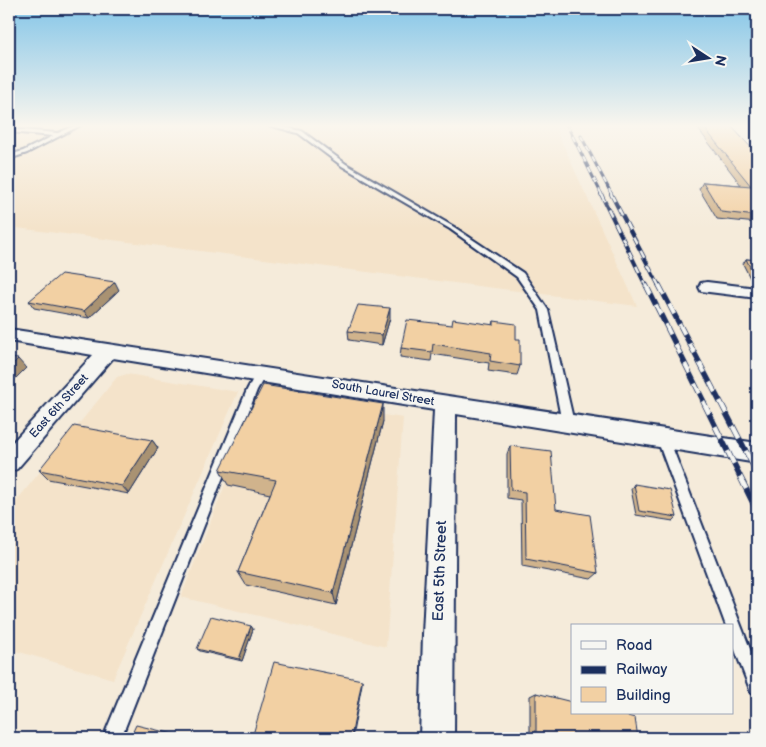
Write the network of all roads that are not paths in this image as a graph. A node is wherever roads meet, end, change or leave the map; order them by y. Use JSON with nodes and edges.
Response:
{"nodes":[{"id":1,"x":337,"y":160,"type":"edge"},
{"id":2,"x":707,"y":287,"type":"dead end"},
{"id":3,"x":757,"y":293,"type":"edge"},
{"id":4,"x":9,"y":335,"type":"edge"},
{"id":5,"x":108,"y":350,"type":"junction"},
{"id":6,"x":261,"y":374,"type":"junction"},
{"id":7,"x":445,"y":404,"type":"junction"},
{"id":8,"x":568,"y":423,"type":"junction"},
{"id":9,"x":663,"y":439,"type":"junction"},
{"id":10,"x":757,"y":453,"type":"edge"},
{"id":11,"x":9,"y":462,"type":"edge"},
{"id":12,"x":733,"y":624,"type":"edge"},
{"id":13,"x":734,"y":626,"type":"edge"},
{"id":14,"x":757,"y":687,"type":"edge"},
{"id":15,"x":112,"y":738,"type":"edge"},
{"id":16,"x":437,"y":738,"type":"edge"}],
"edges":[{"from":1,"to":8,"type":"lane"},
{"from":2,"to":3,"type":"street"},
{"from":4,"to":5,"type":"street","name":"South Laurel Street"},
{"from":5,"to":6,"type":"street","name":"South Laurel Street"},
{"from":5,"to":11,"type":"street","name":"East 6th Street"},
{"from":6,"to":7,"type":"street","name":"South Laurel Street"},
{"from":6,"to":15,"type":"lane"},
{"from":7,"to":8,"type":"street","name":"South Laurel Street"},
{"from":7,"to":16,"type":"street","name":"East 5th Street"},
{"from":8,"to":9,"type":"street","name":"South Laurel Street"},
{"from":9,"to":10,"type":"street","name":"South Laurel Street"},
{"from":9,"to":12,"type":"lane"},
{"from":13,"to":14,"type":"lane"}]}
